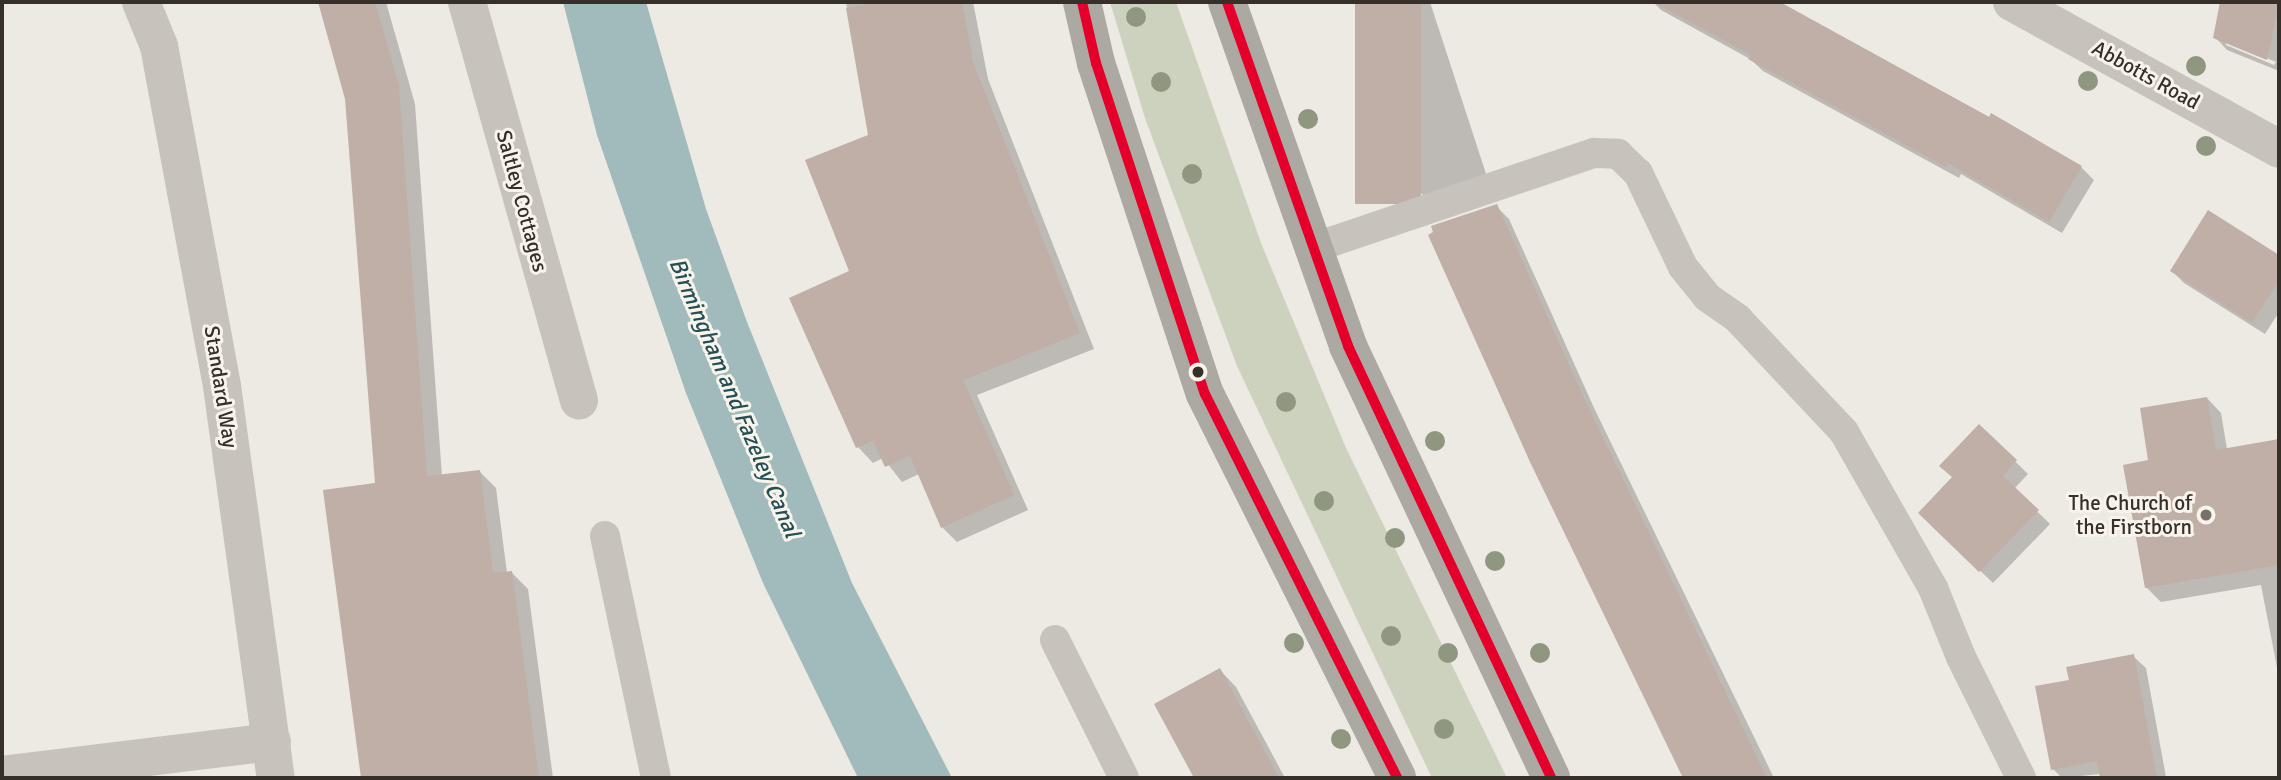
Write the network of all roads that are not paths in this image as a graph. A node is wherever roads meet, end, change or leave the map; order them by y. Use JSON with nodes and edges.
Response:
{"nodes":[{"id":1,"x":141,"y":2,"type":"edge"},
{"id":2,"x":467,"y":2,"type":"edge"},
{"id":3,"x":1082,"y":2,"type":"edge"},
{"id":4,"x":1227,"y":2,"type":"edge"},
{"id":5,"x":2012,"y":2,"type":"edge"},
{"id":6,"x":2279,"y":149,"type":"edge"},
{"id":7,"x":1313,"y":248,"type":"junction"},
{"id":8,"x":579,"y":401,"type":"dead end"},
{"id":9,"x":605,"y":536,"type":"dead end"},
{"id":10,"x":1055,"y":640,"type":"dead end"},
{"id":11,"x":274,"y":760,"type":"edge"},
{"id":12,"x":2,"y":775,"type":"edge"},
{"id":13,"x":656,"y":778,"type":"edge"},
{"id":14,"x":1124,"y":778,"type":"edge"},
{"id":15,"x":1397,"y":778,"type":"edge"},
{"id":16,"x":1551,"y":778,"type":"edge"},
{"id":17,"x":2021,"y":778,"type":"edge"}],
"edges":[{"from":1,"to":11,"type":"street","name":"Standard Way"},
{"from":2,"to":8,"type":"street","name":"Saltley Cottages"},
{"from":3,"to":15,"type":"highway"},
{"from":4,"to":7,"type":"highway"},
{"from":5,"to":6,"type":"street","name":"Abbotts Road"},
{"from":7,"to":16,"type":"highway"},
{"from":7,"to":17,"type":"lane"},
{"from":9,"to":13,"type":"lane"},
{"from":10,"to":14,"type":"lane"},
{"from":11,"to":12,"type":"street"}]}
